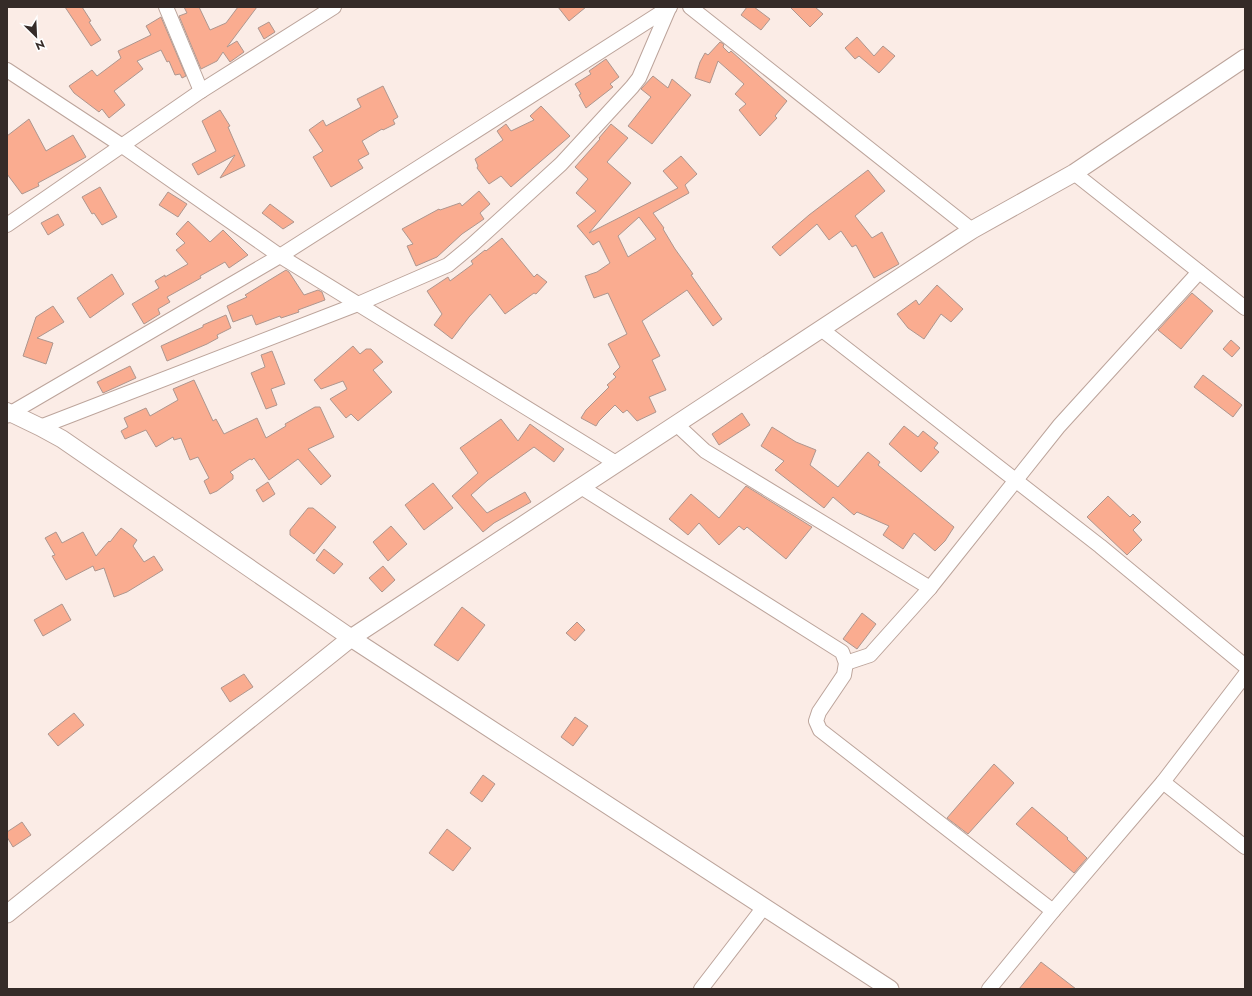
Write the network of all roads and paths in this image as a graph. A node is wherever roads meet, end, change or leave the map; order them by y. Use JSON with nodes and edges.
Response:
{"nodes":[{"id":1,"x":166,"y":7,"type":"edge"},
{"id":2,"x":334,"y":7,"type":"edge"},
{"id":3,"x":690,"y":7,"type":"edge"},
{"id":4,"x":669,"y":8,"type":"edge"},
{"id":5,"x":1245,"y":58,"type":"edge"},
{"id":6,"x":7,"y":70,"type":"edge"},
{"id":7,"x":201,"y":91,"type":"junction"},
{"id":8,"x":121,"y":145,"type":"junction"},
{"id":9,"x":1074,"y":173,"type":"junction"},
{"id":10,"x":7,"y":225,"type":"edge"},
{"id":11,"x":972,"y":230,"type":"junction"},
{"id":12,"x":280,"y":256,"type":"junction"},
{"id":13,"x":1200,"y":272,"type":"junction"},
{"id":14,"x":358,"y":304,"type":"junction"},
{"id":15,"x":1245,"y":308,"type":"edge"},
{"id":16,"x":821,"y":329,"type":"junction"},
{"id":17,"x":8,"y":412,"type":"edge"},
{"id":18,"x":676,"y":424,"type":"junction"},
{"id":19,"x":40,"y":427,"type":"junction"},
{"id":20,"x":616,"y":463,"type":"junction"},
{"id":21,"x":1016,"y":481,"type":"junction"},
{"id":22,"x":581,"y":487,"type":"junction"},
{"id":23,"x":930,"y":588,"type":"junction"},
{"id":24,"x":351,"y":638,"type":"junction"},
{"id":25,"x":846,"y":663,"type":"junction"},
{"id":26,"x":1245,"y":666,"type":"edge"},
{"id":27,"x":1245,"y":675,"type":"edge"},
{"id":28,"x":1163,"y":782,"type":"junction"},
{"id":29,"x":1245,"y":847,"type":"edge"},
{"id":30,"x":764,"y":907,"type":"junction"},
{"id":31,"x":1053,"y":911,"type":"junction"},
{"id":32,"x":7,"y":914,"type":"edge"},
{"id":33,"x":701,"y":989,"type":"edge"},
{"id":34,"x":890,"y":989,"type":"edge"},
{"id":35,"x":989,"y":989,"type":"edge"}],
"edges":[{"from":1,"to":7,"type":"street"},
{"from":2,"to":7,"type":"street"},
{"from":3,"to":11,"type":"street"},
{"from":4,"to":12,"type":"street"},
{"from":4,"to":14,"type":"street"},
{"from":5,"to":9,"type":"street"},
{"from":6,"to":8,"type":"street"},
{"from":7,"to":8,"type":"street"},
{"from":8,"to":10,"type":"street"},
{"from":8,"to":12,"type":"street"},
{"from":9,"to":11,"type":"street"},
{"from":9,"to":13,"type":"street"},
{"from":11,"to":16,"type":"street"},
{"from":12,"to":14,"type":"street"},
{"from":12,"to":17,"type":"street"},
{"from":13,"to":15,"type":"street"},
{"from":13,"to":21,"type":"street"},
{"from":14,"to":19,"type":"street"},
{"from":14,"to":20,"type":"street"},
{"from":16,"to":18,"type":"street"},
{"from":16,"to":21,"type":"street"},
{"from":17,"to":19,"type":"street"},
{"from":18,"to":20,"type":"street"},
{"from":18,"to":23,"type":"street"},
{"from":19,"to":24,"type":"street"},
{"from":20,"to":22,"type":"street"},
{"from":21,"to":23,"type":"street"},
{"from":21,"to":26,"type":"street"},
{"from":22,"to":24,"type":"street"},
{"from":22,"to":25,"type":"street"},
{"from":23,"to":25,"type":"street"},
{"from":24,"to":30,"type":"street"},
{"from":24,"to":32,"type":"street"},
{"from":25,"to":31,"type":"street"},
{"from":27,"to":28,"type":"street"},
{"from":28,"to":29,"type":"street"},
{"from":28,"to":31,"type":"street"},
{"from":30,"to":33,"type":"street"},
{"from":30,"to":34,"type":"street"},
{"from":31,"to":35,"type":"street"}]}
